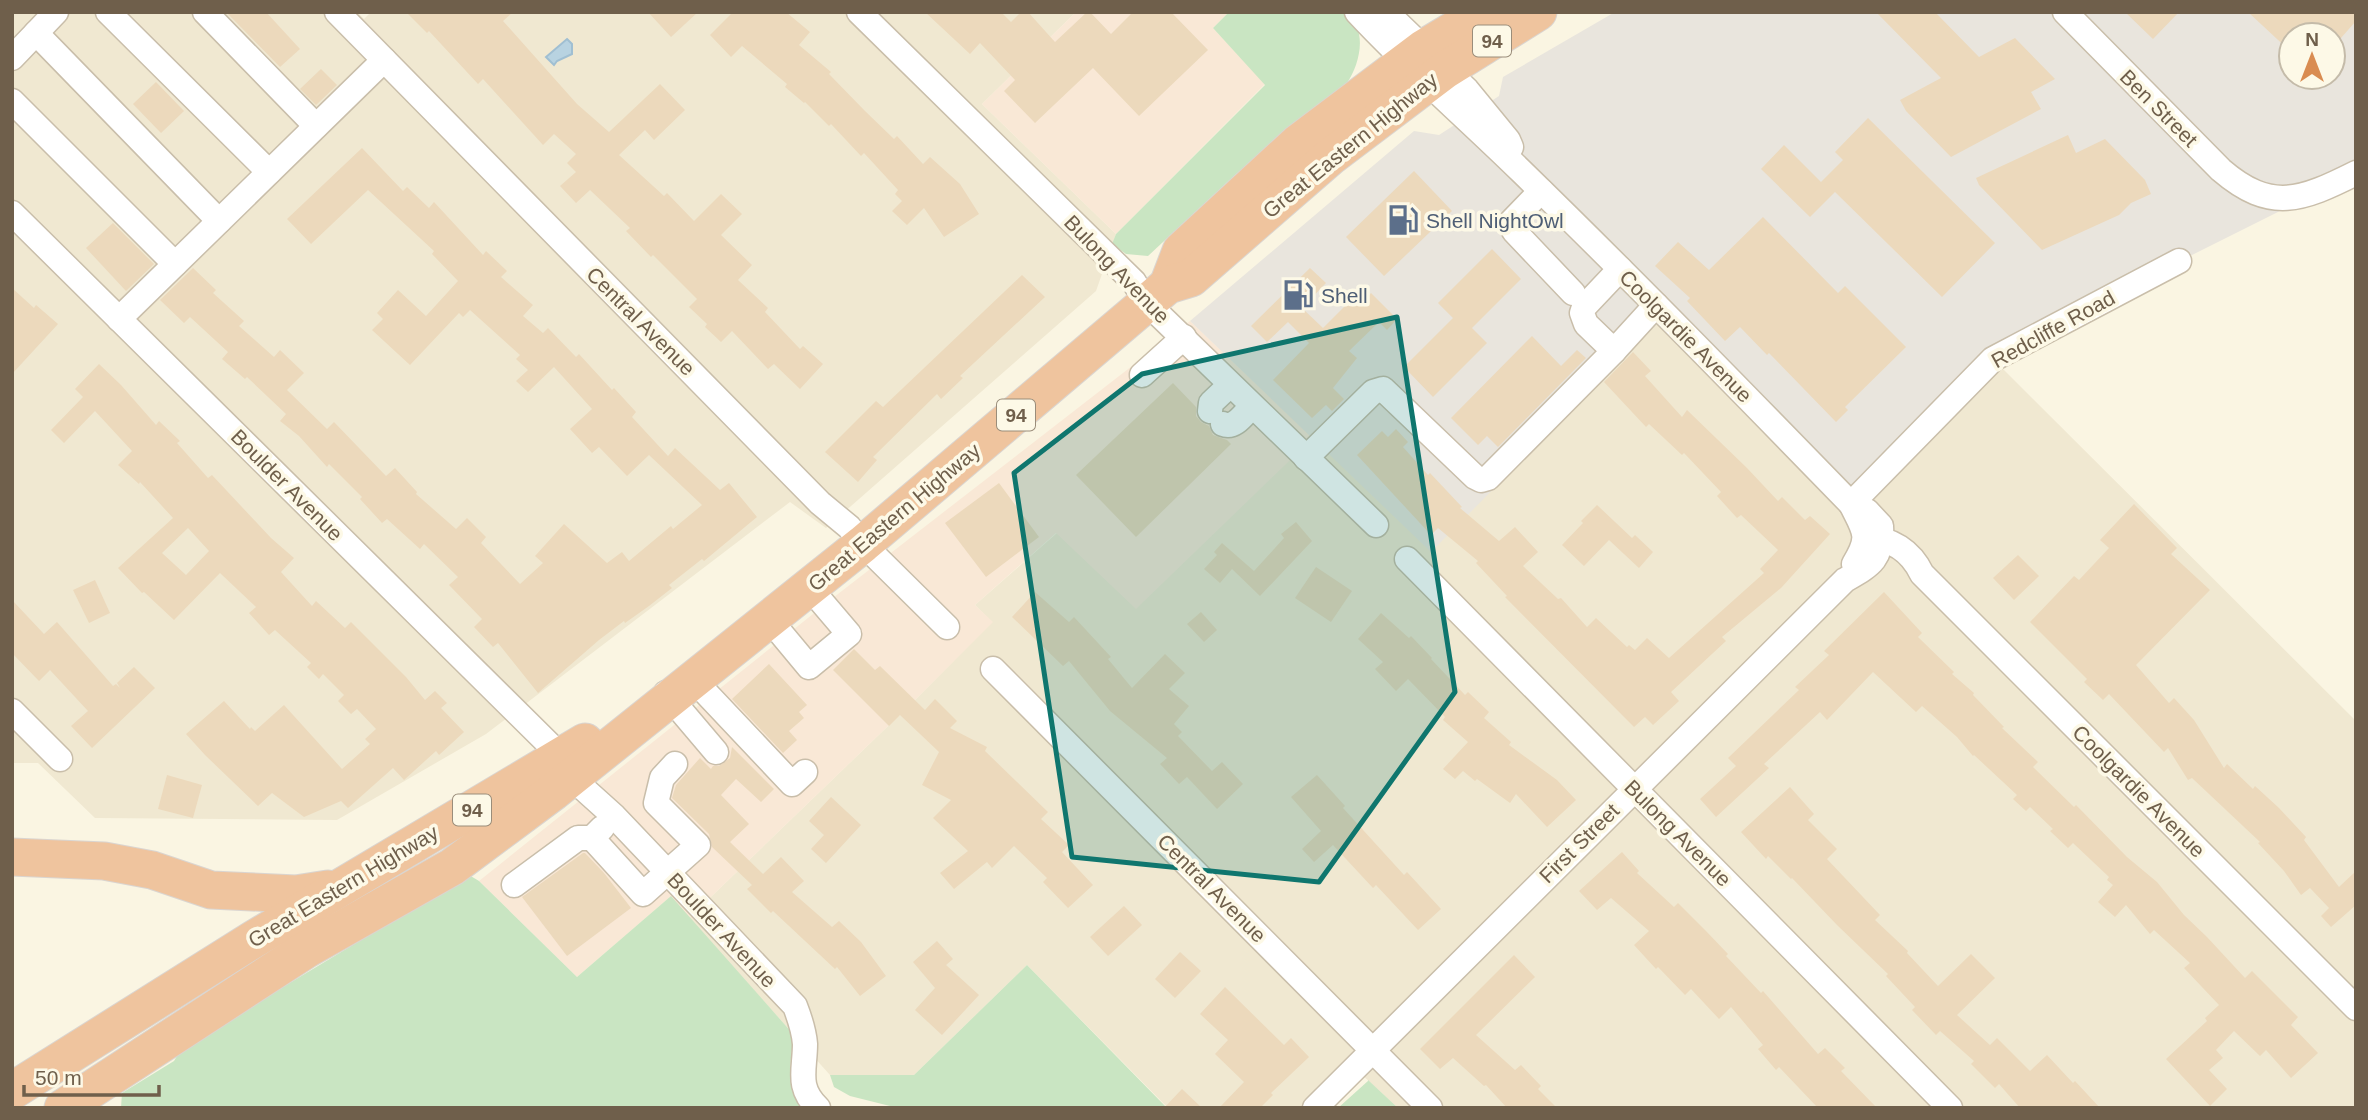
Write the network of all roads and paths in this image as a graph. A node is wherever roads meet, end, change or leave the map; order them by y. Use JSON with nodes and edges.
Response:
{"nodes":[{"id":1,"x":56,"y":12,"type":"edge"},
{"id":2,"x":108,"y":12,"type":"edge"},
{"id":3,"x":205,"y":12,"type":"edge"},
{"id":4,"x":337,"y":12,"type":"edge"},
{"id":5,"x":859,"y":12,"type":"edge"},
{"id":6,"x":1357,"y":12,"type":"edge"},
{"id":7,"x":1386,"y":12,"type":"edge"},
{"id":8,"x":1484,"y":12,"type":"edge"},
{"id":9,"x":1538,"y":12,"type":"edge"},
{"id":10,"x":2065,"y":12,"type":"edge"},
{"id":11,"x":36,"y":33,"type":"junction"},
{"id":12,"x":12,"y":58,"type":"edge"},
{"id":13,"x":384,"y":60,"type":"junction"},
{"id":14,"x":1425,"y":66,"type":"junction"},
{"id":15,"x":12,"y":101,"type":"edge"},
{"id":16,"x":316,"y":126,"type":"junction"},
{"id":17,"x":269,"y":172,"type":"junction"},
{"id":18,"x":2356,"y":173,"type":"edge"},
{"id":19,"x":1541,"y":191,"type":"junction"},
{"id":20,"x":12,"y":213,"type":"edge"},
{"id":21,"x":219,"y":221,"type":"junction"},
{"id":22,"x":2179,"y":261,"type":"dead end"},
{"id":23,"x":175,"y":264,"type":"junction"},
{"id":24,"x":1619,"y":269,"type":"junction"},
{"id":25,"x":1573,"y":293,"type":"dead end"},
{"id":26,"x":1158,"y":294,"type":"junction"},
{"id":27,"x":1656,"y":304,"type":"junction"},
{"id":28,"x":119,"y":319,"type":"junction"},
{"id":29,"x":1184,"y":337,"type":"junction"},
{"id":30,"x":1614,"y":351,"type":"junction"},
{"id":31,"x":1142,"y":376,"type":"dead end"},
{"id":32,"x":1230,"y":385,"type":"junction"},
{"id":33,"x":1252,"y":406,"type":"junction"},
{"id":34,"x":1306,"y":458,"type":"junction"},
{"id":35,"x":1852,"y":504,"type":"junction"},
{"id":36,"x":1376,"y":526,"type":"dead end"},
{"id":37,"x":863,"y":544,"type":"junction"},
{"id":38,"x":1874,"y":544,"type":"junction"},
{"id":39,"x":1407,"y":559,"type":"dead end"},
{"id":40,"x":809,"y":587,"type":"junction"},
{"id":41,"x":769,"y":619,"type":"junction"},
{"id":42,"x":947,"y":627,"type":"dead end"},
{"id":43,"x":993,"y":669,"type":"dead end"},
{"id":44,"x":687,"y":682,"type":"junction"},
{"id":45,"x":12,"y":710,"type":"edge"},
{"id":46,"x":716,"y":752,"type":"dead end"},
{"id":47,"x":61,"y":759,"type":"dead end"},
{"id":48,"x":675,"y":764,"type":"dead end"},
{"id":49,"x":568,"y":766,"type":"junction"},
{"id":50,"x":805,"y":772,"type":"dead end"},
{"id":51,"x":1634,"y":789,"type":"junction"},
{"id":52,"x":614,"y":816,"type":"junction"},
{"id":53,"x":592,"y":838,"type":"junction"},
{"id":54,"x":12,"y":857,"type":"edge"},
{"id":55,"x":668,"y":872,"type":"junction"},
{"id":56,"x":344,"y":886,"type":"junction"},
{"id":57,"x":514,"y":886,"type":"dead end"},
{"id":58,"x":211,"y":890,"type":"junction"},
{"id":59,"x":254,"y":939,"type":"junction"},
{"id":60,"x":243,"y":990,"type":"junction"},
{"id":61,"x":2356,"y":1008,"type":"edge"},
{"id":62,"x":1373,"y":1050,"type":"junction"},
{"id":63,"x":12,"y":1091,"type":"edge"},
{"id":64,"x":83,"y":1102,"type":"edge"},
{"id":65,"x":818,"y":1108,"type":"edge"},
{"id":66,"x":1315,"y":1108,"type":"edge"},
{"id":67,"x":1430,"y":1108,"type":"edge"},
{"id":68,"x":1950,"y":1108,"type":"edge"}],
"edges":[{"from":1,"to":11,"type":"street"},
{"from":2,"to":17,"type":"street"},
{"from":3,"to":16,"type":"street"},
{"from":4,"to":13,"type":"street","name":"Central Avenue"},
{"from":5,"to":26,"type":"street","name":"Bulong Avenue"},
{"from":6,"to":14,"type":"street","name":"Coolgardie Avenue"},
{"from":7,"to":14,"type":"street","name":"Coolgardie Avenue"},
{"from":8,"to":14,"type":"highway","name":"Great Eastern Highway","number":"94"},
{"from":9,"to":14,"type":"highway","name":"Great Eastern Highway","number":"94"},
{"from":10,"to":18,"type":"street","name":"Ben Street"},
{"from":11,"to":12,"type":"street"},
{"from":11,"to":21,"type":"street"},
{"from":13,"to":16,"type":"street"},
{"from":13,"to":37,"type":"street","name":"Central Avenue"},
{"from":14,"to":19,"type":"street","name":"Coolgardie Avenue"},
{"from":14,"to":26,"type":"highway","name":"Great Eastern Highway","number":"94"},
{"from":15,"to":23,"type":"street"},
{"from":16,"to":17,"type":"street"},
{"from":17,"to":21,"type":"street"},
{"from":19,"to":24,"type":"street","name":"Coolgardie Avenue"},
{"from":19,"to":25,"type":"street"},
{"from":20,"to":28,"type":"street","name":"Boulder Avenue"},
{"from":21,"to":23,"type":"street"},
{"from":22,"to":35,"type":"street","name":"Redcliffe Road"},
{"from":23,"to":28,"type":"street"},
{"from":24,"to":27,"type":"street","name":"Coolgardie Avenue"},
{"from":24,"to":30,"type":"street"},
{"from":26,"to":29,"type":"street","name":"Bulong Avenue"},
{"from":26,"to":37,"type":"highway","name":"Great Eastern Highway","number":"94"},
{"from":27,"to":30,"type":"street"},
{"from":27,"to":35,"type":"street","name":"Coolgardie Avenue"},
{"from":28,"to":49,"type":"street","name":"Boulder Avenue"},
{"from":29,"to":31,"type":"street"},
{"from":29,"to":32,"type":"street","name":"Bulong Avenue"},
{"from":30,"to":34,"type":"street"},
{"from":32,"to":33,"type":"street","name":"Bulong Avenue"},
{"from":32,"to":33,"type":"street"},
{"from":33,"to":34,"type":"street","name":"Bulong Avenue"},
{"from":34,"to":36,"type":"street","name":"Bulong Avenue"},
{"from":35,"to":38,"type":"street","name":"Coolgardie Avenue"},
{"from":37,"to":40,"type":"highway","name":"Great Eastern Highway","number":"94"},
{"from":37,"to":42,"type":"street","name":"Central Avenue"},
{"from":38,"to":51,"type":"street","name":"First Street"},
{"from":38,"to":61,"type":"street","name":"Coolgardie Avenue"},
{"from":39,"to":51,"type":"street","name":"Bulong Avenue"},
{"from":40,"to":41,"type":"highway","name":"Great Eastern Highway","number":"94"},
{"from":40,"to":41,"type":"street"},
{"from":41,"to":44,"type":"highway","name":"Great Eastern Highway","number":"94"},
{"from":43,"to":62,"type":"street","name":"Central Avenue"},
{"from":44,"to":46,"type":"street"},
{"from":44,"to":49,"type":"highway","name":"Great Eastern Highway","number":"94"},
{"from":44,"to":50,"type":"street"},
{"from":45,"to":47,"type":"street"},
{"from":48,"to":55,"type":"street"},
{"from":49,"to":52,"type":"street","name":"Boulder Avenue"},
{"from":49,"to":56,"type":"highway","name":"Great Eastern Highway","number":"94"},
{"from":49,"to":60,"type":"highway","name":"Great Eastern Highway","number":"94"},
{"from":51,"to":62,"type":"street","name":"First Street"},
{"from":51,"to":68,"type":"street","name":"Bulong Avenue"},
{"from":52,"to":53,"type":"street"},
{"from":52,"to":55,"type":"street","name":"Boulder Avenue"},
{"from":53,"to":55,"type":"street"},
{"from":53,"to":57,"type":"street"},
{"from":54,"to":58,"type":"highway"},
{"from":55,"to":65,"type":"street","name":"Boulder Avenue"},
{"from":56,"to":58,"type":"highway"},
{"from":56,"to":59,"type":"highway","name":"Great Eastern Highway","number":"94"},
{"from":58,"to":59,"type":"highway"},
{"from":59,"to":60,"type":"highway"},
{"from":59,"to":63,"type":"highway","name":"Great Eastern Highway","number":"94"},
{"from":60,"to":64,"type":"highway","name":"Great Eastern Highway","number":"94"},
{"from":62,"to":66,"type":"street","name":"First Street"},
{"from":62,"to":67,"type":"street","name":"Central Avenue"}]}
